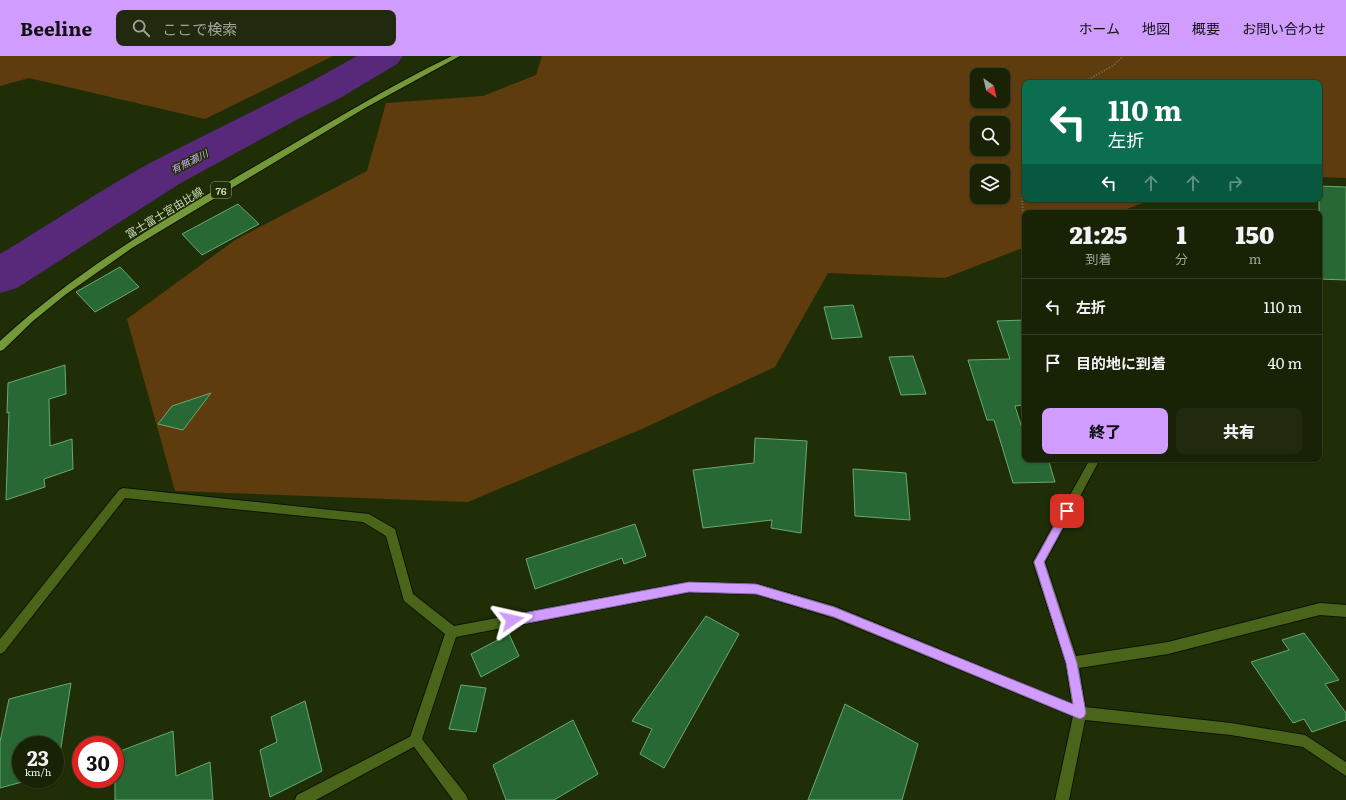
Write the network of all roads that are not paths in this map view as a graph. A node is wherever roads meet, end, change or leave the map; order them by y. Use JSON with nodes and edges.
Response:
{"nodes":[{"id":1,"x":457,"y":56,"type":"edge"},
{"id":2,"x":1,"y":344,"type":"edge"},
{"id":3,"x":1093,"y":462,"type":"edge"},
{"id":4,"x":1346,"y":612,"type":"edge"},
{"id":5,"x":452,"y":632,"type":"junction"},
{"id":6,"x":0,"y":648,"type":"edge"},
{"id":7,"x":1072,"y":663,"type":"junction"},
{"id":8,"x":1080,"y":713,"type":"junction"},
{"id":9,"x":415,"y":740,"type":"junction"},
{"id":10,"x":1346,"y":770,"type":"edge"},
{"id":11,"x":302,"y":800,"type":"edge"},
{"id":12,"x":461,"y":800,"type":"edge"},
{"id":13,"x":1062,"y":800,"type":"edge"}],
"edges":[{"from":1,"to":2,"type":"main road","name":"富士富士宮由比線","number":"76"},
{"from":3,"to":7,"type":"street"},
{"from":4,"to":7,"type":"street"},
{"from":5,"to":6,"type":"street"},
{"from":5,"to":8,"type":"street"},
{"from":5,"to":9,"type":"street"},
{"from":7,"to":8,"type":"street"},
{"from":8,"to":10,"type":"street"},
{"from":8,"to":13,"type":"street"},
{"from":9,"to":11,"type":"street"},
{"from":9,"to":12,"type":"street"}]}
